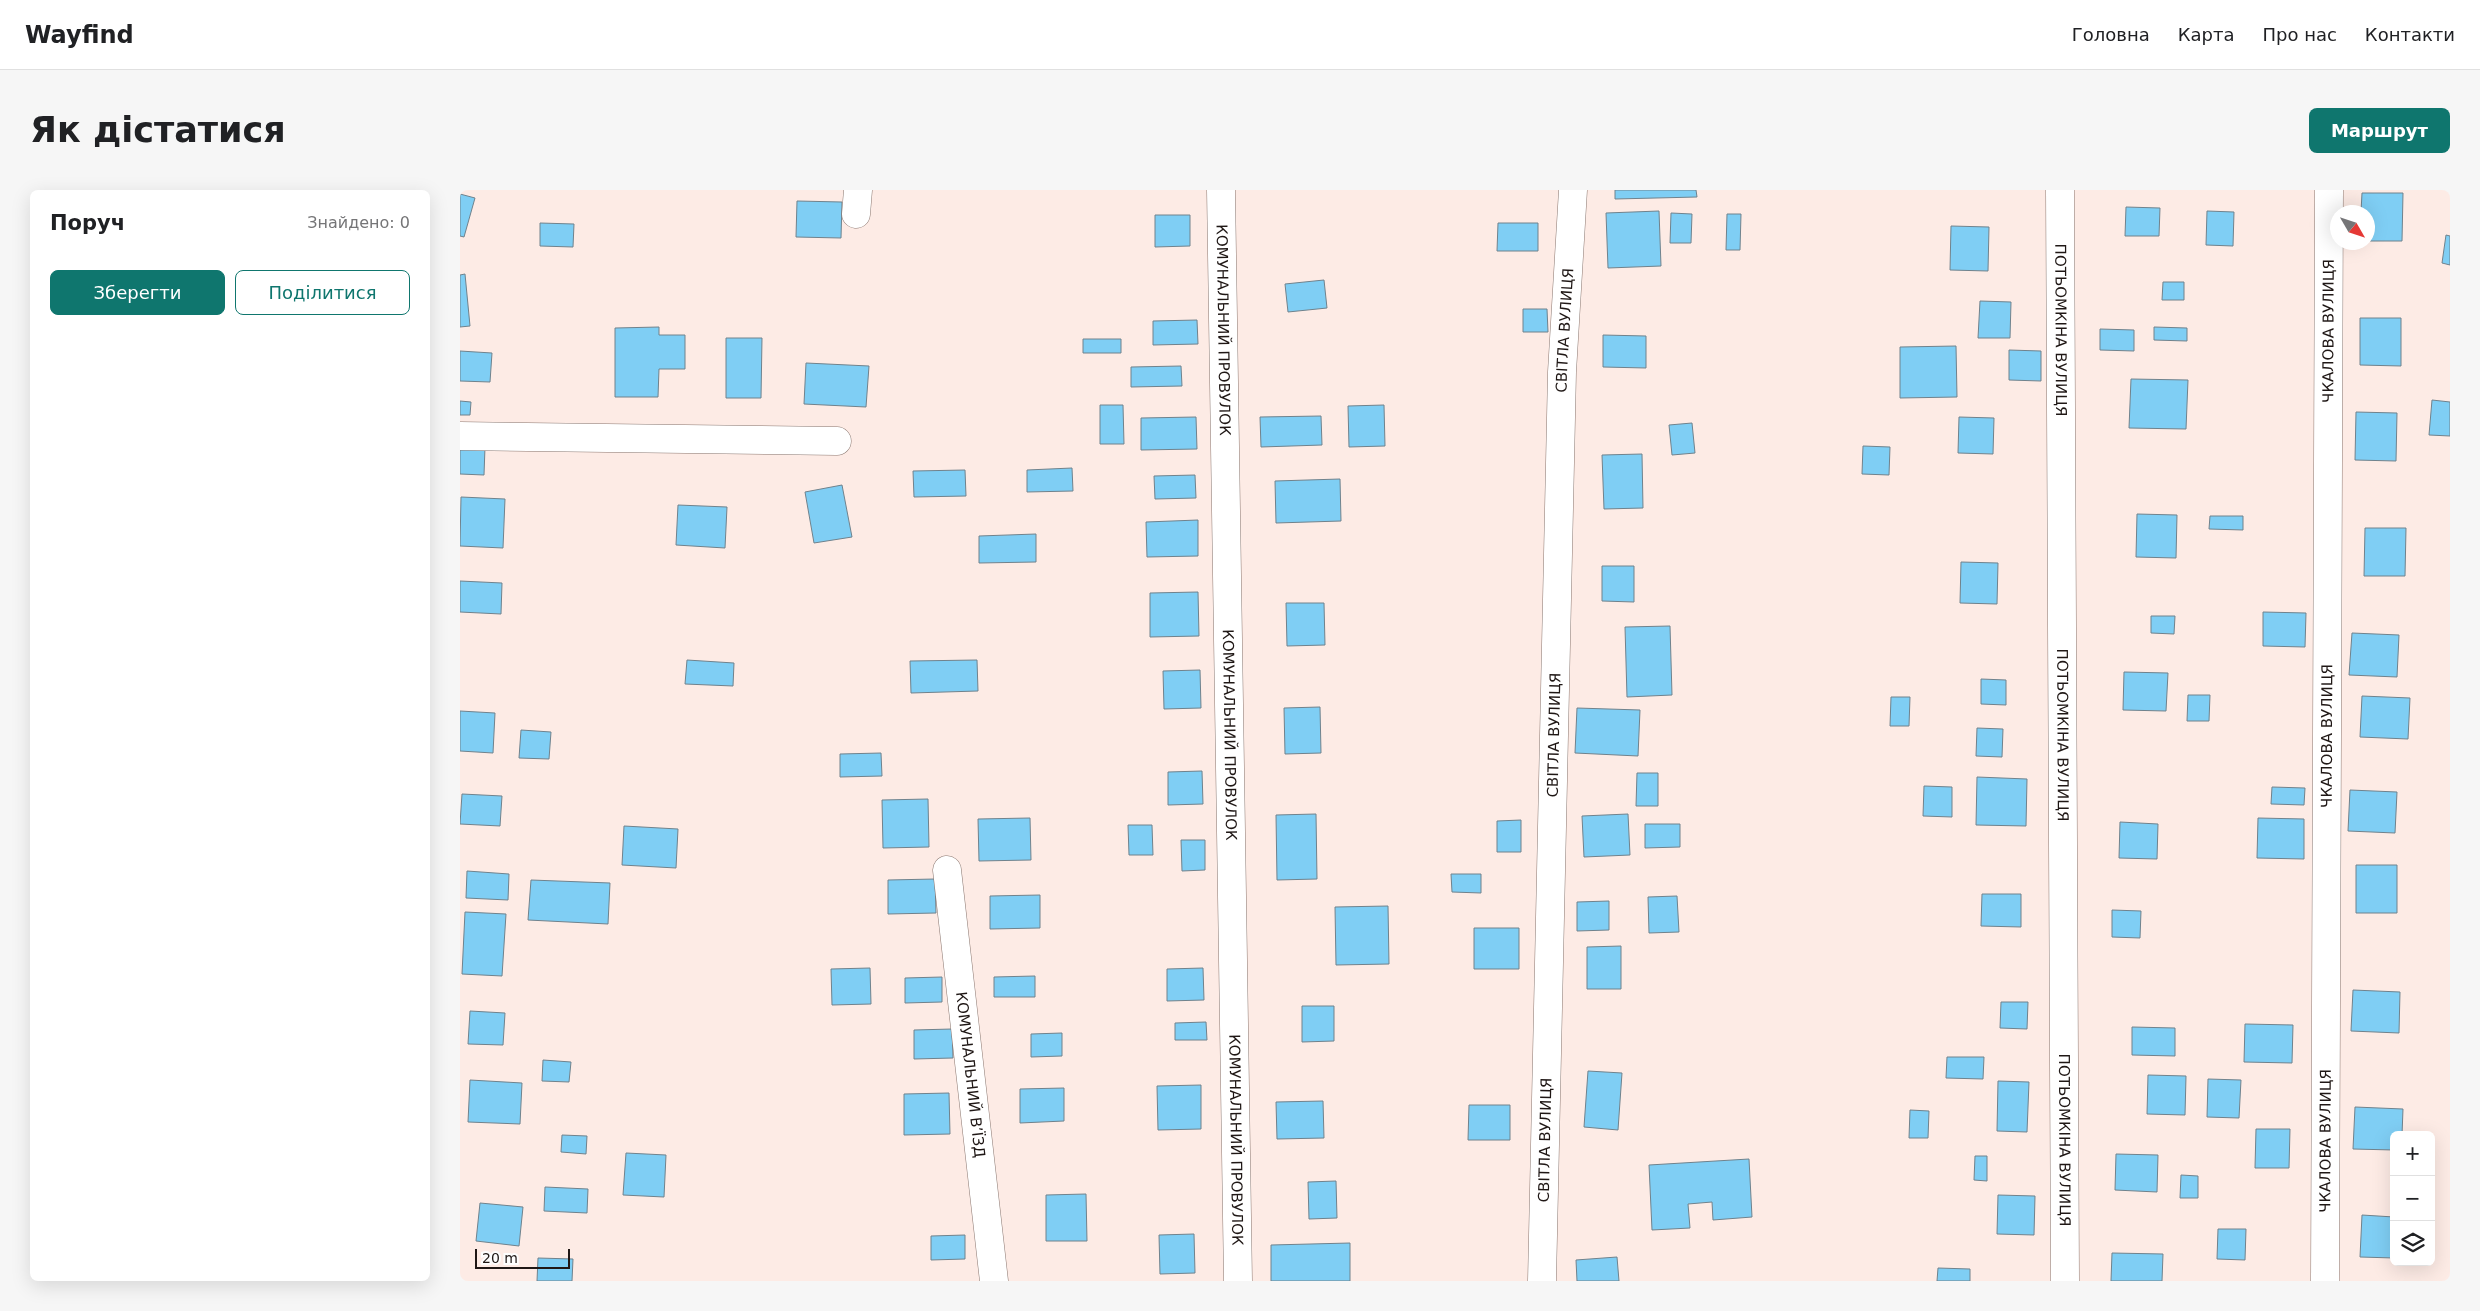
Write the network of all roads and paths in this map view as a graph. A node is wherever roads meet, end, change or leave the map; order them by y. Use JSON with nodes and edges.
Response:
{"nodes":[{"id":1,"x":1221,"y":190,"type":"edge"},
{"id":2,"x":1573,"y":190,"type":"edge"},
{"id":3,"x":2060,"y":190,"type":"edge"},
{"id":4,"x":2329,"y":190,"type":"edge"},
{"id":5,"x":460,"y":436,"type":"edge"},
{"id":6,"x":837,"y":441,"type":"dead end"},
{"id":7,"x":947,"y":870,"type":"dead end"},
{"id":8,"x":994,"y":1281,"type":"edge"},
{"id":9,"x":1238,"y":1281,"type":"edge"},
{"id":10,"x":1542,"y":1281,"type":"edge"},
{"id":11,"x":2065,"y":1281,"type":"edge"},
{"id":12,"x":2325,"y":1281,"type":"edge"}],
"edges":[{"from":1,"to":9,"type":"street","name":"КОМУНАЛЬНИЙ ПРОВУЛОК"},
{"from":2,"to":10,"type":"street","name":"СВІТЛА ВУЛИЦЯ"},
{"from":3,"to":11,"type":"street","name":"ПОТЬОМКІНА ВУЛИЦЯ"},
{"from":4,"to":12,"type":"street","name":"ЧКАЛОВА ВУЛИЦЯ"},
{"from":5,"to":6,"type":"street"},
{"from":7,"to":8,"type":"street","name":"КОМУНАЛЬНИЙ В’ЇЗД"}]}
